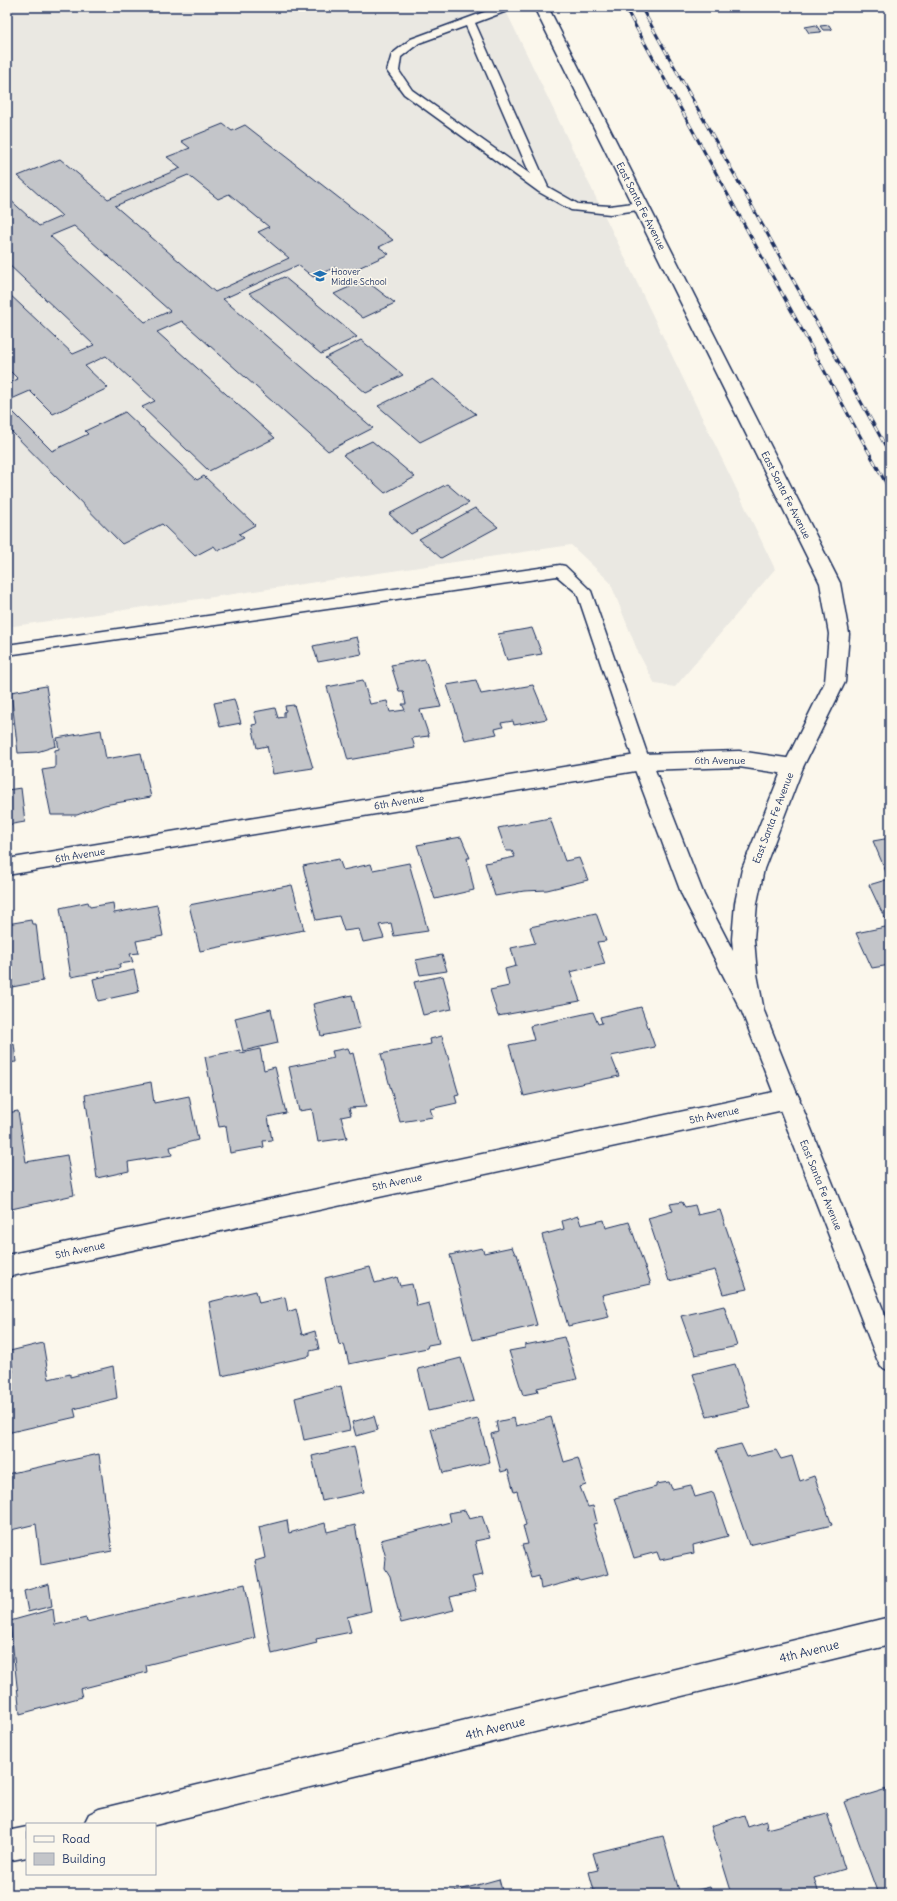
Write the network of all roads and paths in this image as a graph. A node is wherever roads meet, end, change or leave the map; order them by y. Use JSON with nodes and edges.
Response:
{"nodes":[{"id":1,"x":508,"y":7,"type":"edge"},
{"id":2,"x":541,"y":7,"type":"edge"},
{"id":3,"x":469,"y":21,"type":"junction"},
{"id":4,"x":543,"y":189,"type":"junction"},
{"id":5,"x":641,"y":206,"type":"junction"},
{"id":6,"x":7,"y":650,"type":"edge"},
{"id":7,"x":642,"y":762,"type":"junction"},
{"id":8,"x":793,"y":767,"type":"junction"},
{"id":9,"x":7,"y":866,"type":"edge"},
{"id":10,"x":753,"y":1011,"type":"junction"},
{"id":11,"x":788,"y":1099,"type":"junction"},
{"id":12,"x":7,"y":1266,"type":"edge"},
{"id":13,"x":890,"y":1359,"type":"edge"},
{"id":14,"x":890,"y":1631,"type":"edge"},
{"id":15,"x":103,"y":1823,"type":"edge"},
{"id":16,"x":26,"y":1842,"type":"edge"},
{"id":17,"x":7,"y":1846,"type":"edge"}],
"edges":[{"from":1,"to":3,"type":"lane"},
{"from":2,"to":5,"type":"street","name":"East Santa Fe Avenue"},
{"from":3,"to":4,"type":"lane"},
{"from":3,"to":4,"type":"lane"},
{"from":4,"to":5,"type":"lane"},
{"from":5,"to":8,"type":"street","name":"East Santa Fe Avenue"},
{"from":6,"to":7,"type":"lane"},
{"from":7,"to":8,"type":"street","name":"6th Avenue"},
{"from":7,"to":9,"type":"street","name":"6th Avenue"},
{"from":7,"to":10,"type":"street","name":"East Santa Fe Avenue"},
{"from":8,"to":10,"type":"street","name":"East Santa Fe Avenue"},
{"from":10,"to":11,"type":"street","name":"East Santa Fe Avenue"},
{"from":11,"to":12,"type":"street","name":"5th Avenue"},
{"from":11,"to":13,"type":"street","name":"East Santa Fe Avenue"},
{"from":14,"to":15,"type":"street","name":"4th Avenue"},
{"from":16,"to":17,"type":"street"}]}
